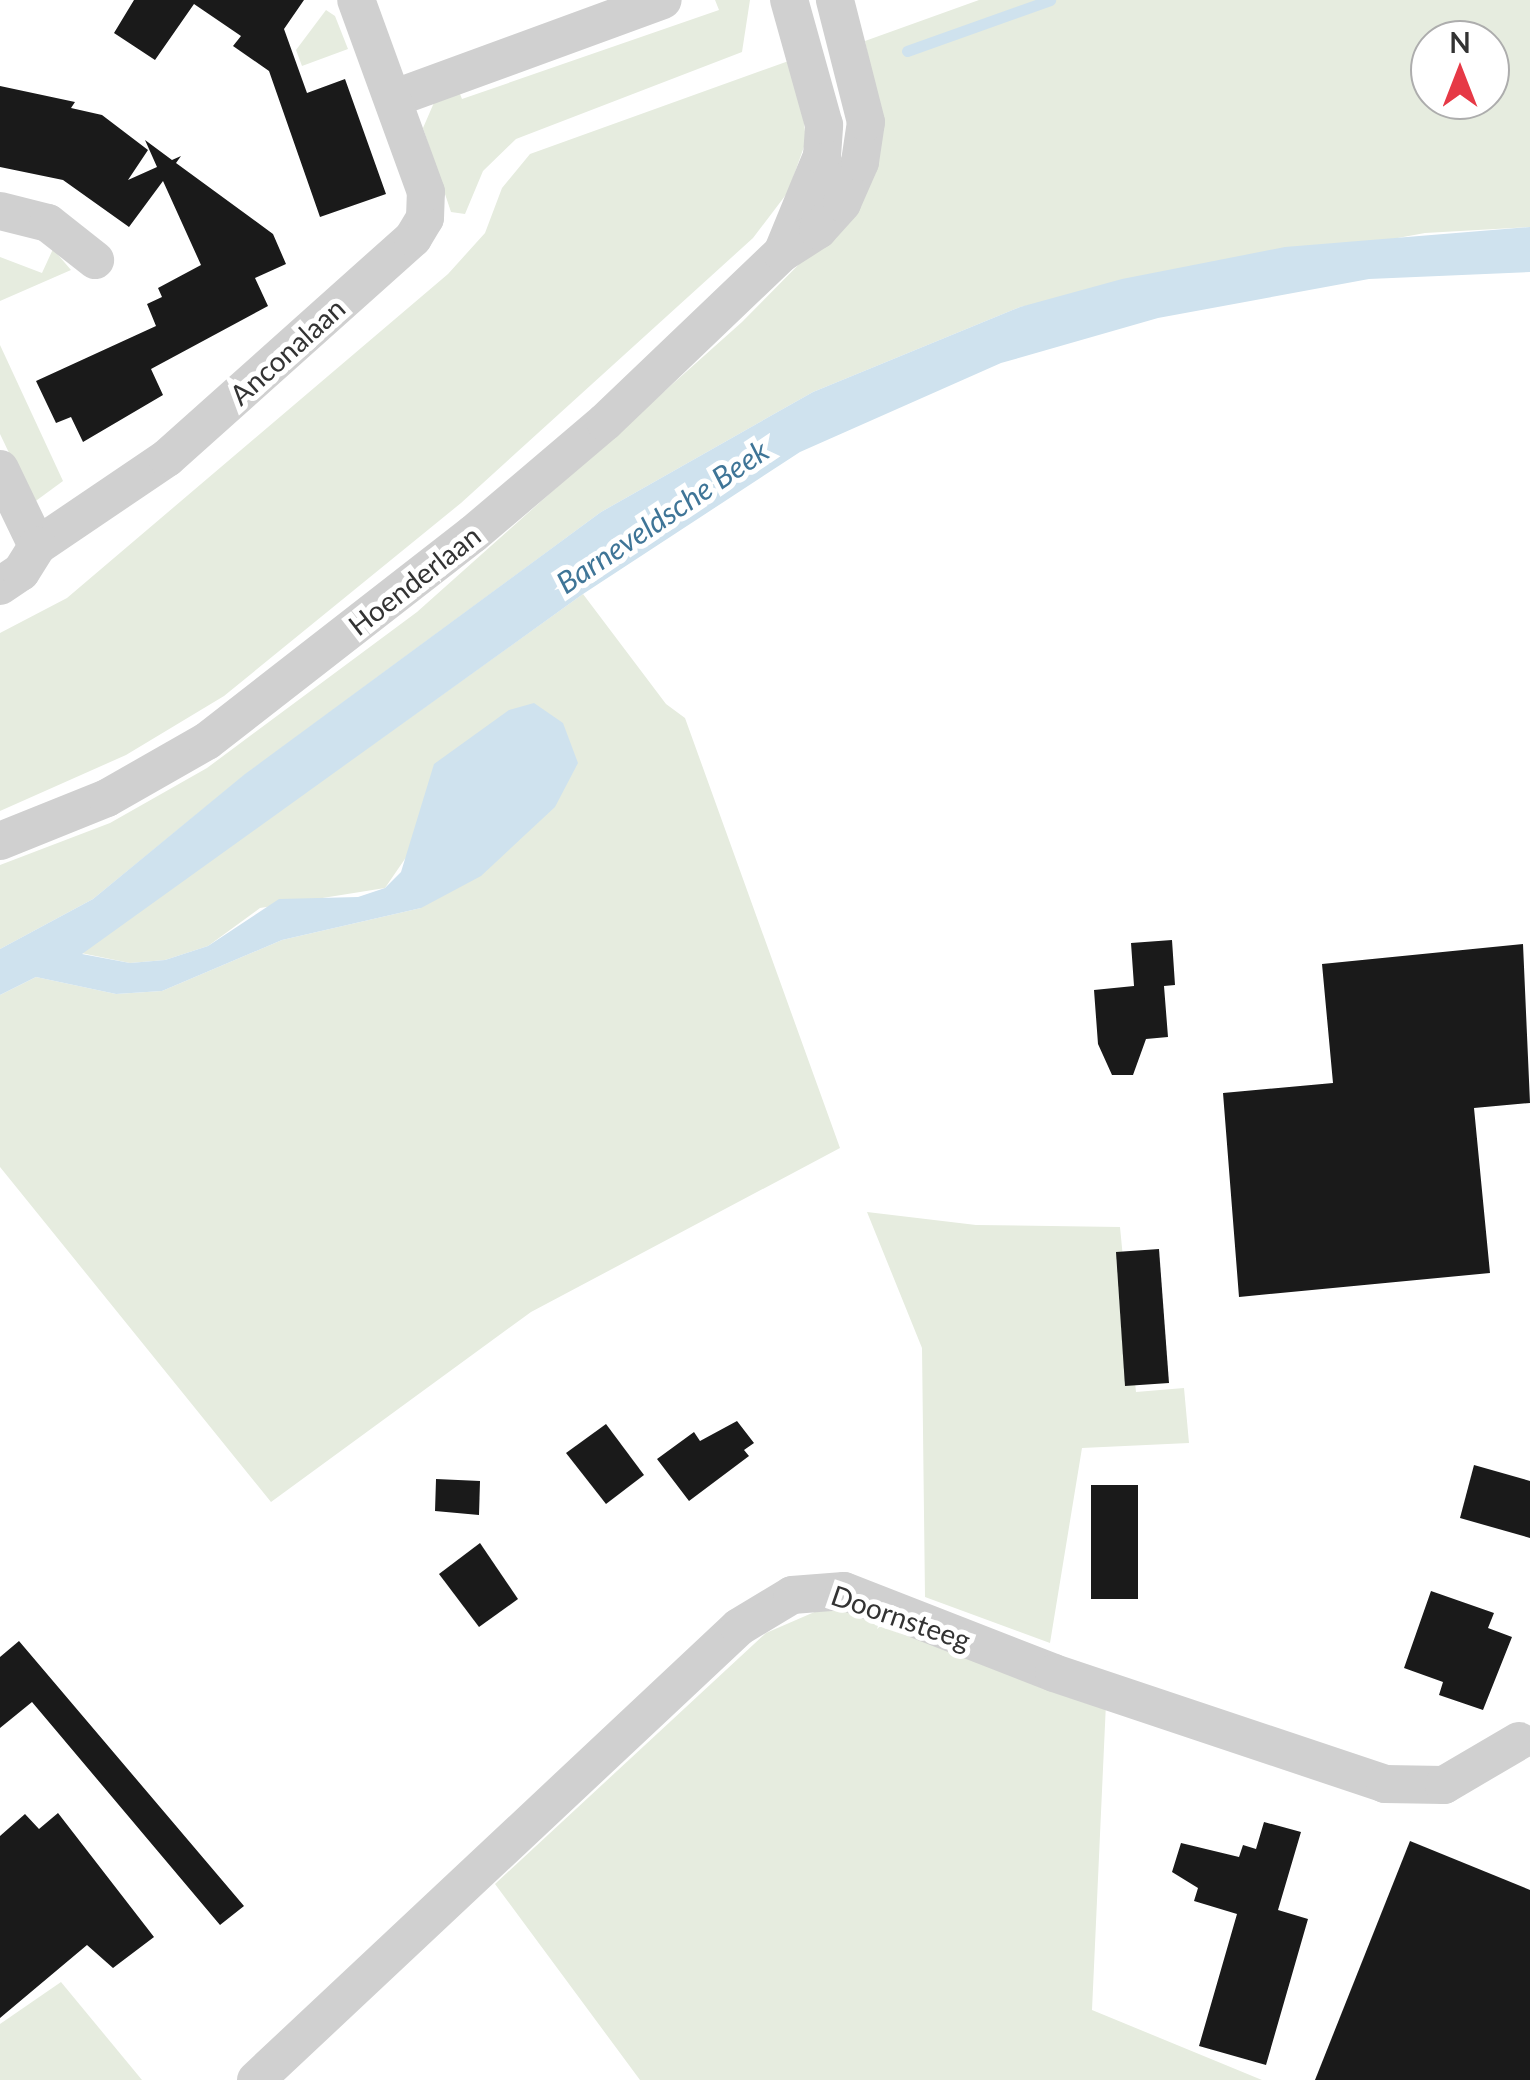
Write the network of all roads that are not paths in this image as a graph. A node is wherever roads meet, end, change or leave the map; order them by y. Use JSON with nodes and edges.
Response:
{"nodes":[{"id":1,"x":356,"y":0,"type":"edge"},
{"id":2,"x":663,"y":0,"type":"edge"},
{"id":3,"x":789,"y":0,"type":"edge"},
{"id":4,"x":834,"y":0,"type":"edge"},
{"id":5,"x":394,"y":98,"type":"junction"},
{"id":6,"x":0,"y":211,"type":"edge"},
{"id":7,"x":782,"y":253,"type":"junction"},
{"id":8,"x":95,"y":260,"type":"dead end"},
{"id":9,"x":0,"y":469,"type":"edge"},
{"id":10,"x":37,"y":546,"type":"junction"},
{"id":11,"x":0,"y":586,"type":"edge"},
{"id":12,"x":0,"y":841,"type":"edge"},
{"id":13,"x":1519,"y":1742,"type":"dead end"},
{"id":14,"x":256,"y":2080,"type":"edge"}],
"edges":[{"from":1,"to":5,"type":"street","name":"Anconalaan"},
{"from":2,"to":5,"type":"street"},
{"from":3,"to":7,"type":"street","name":"Hoenderlaan"},
{"from":4,"to":7,"type":"street","name":"Hoenderlaan"},
{"from":5,"to":10,"type":"street","name":"Anconalaan"},
{"from":6,"to":8,"type":"street"},
{"from":7,"to":12,"type":"street","name":"Hoenderlaan"},
{"from":9,"to":10,"type":"street"},
{"from":10,"to":11,"type":"street","name":"Anconalaan"},
{"from":13,"to":14,"type":"street","name":"Doornsteeg"}]}
